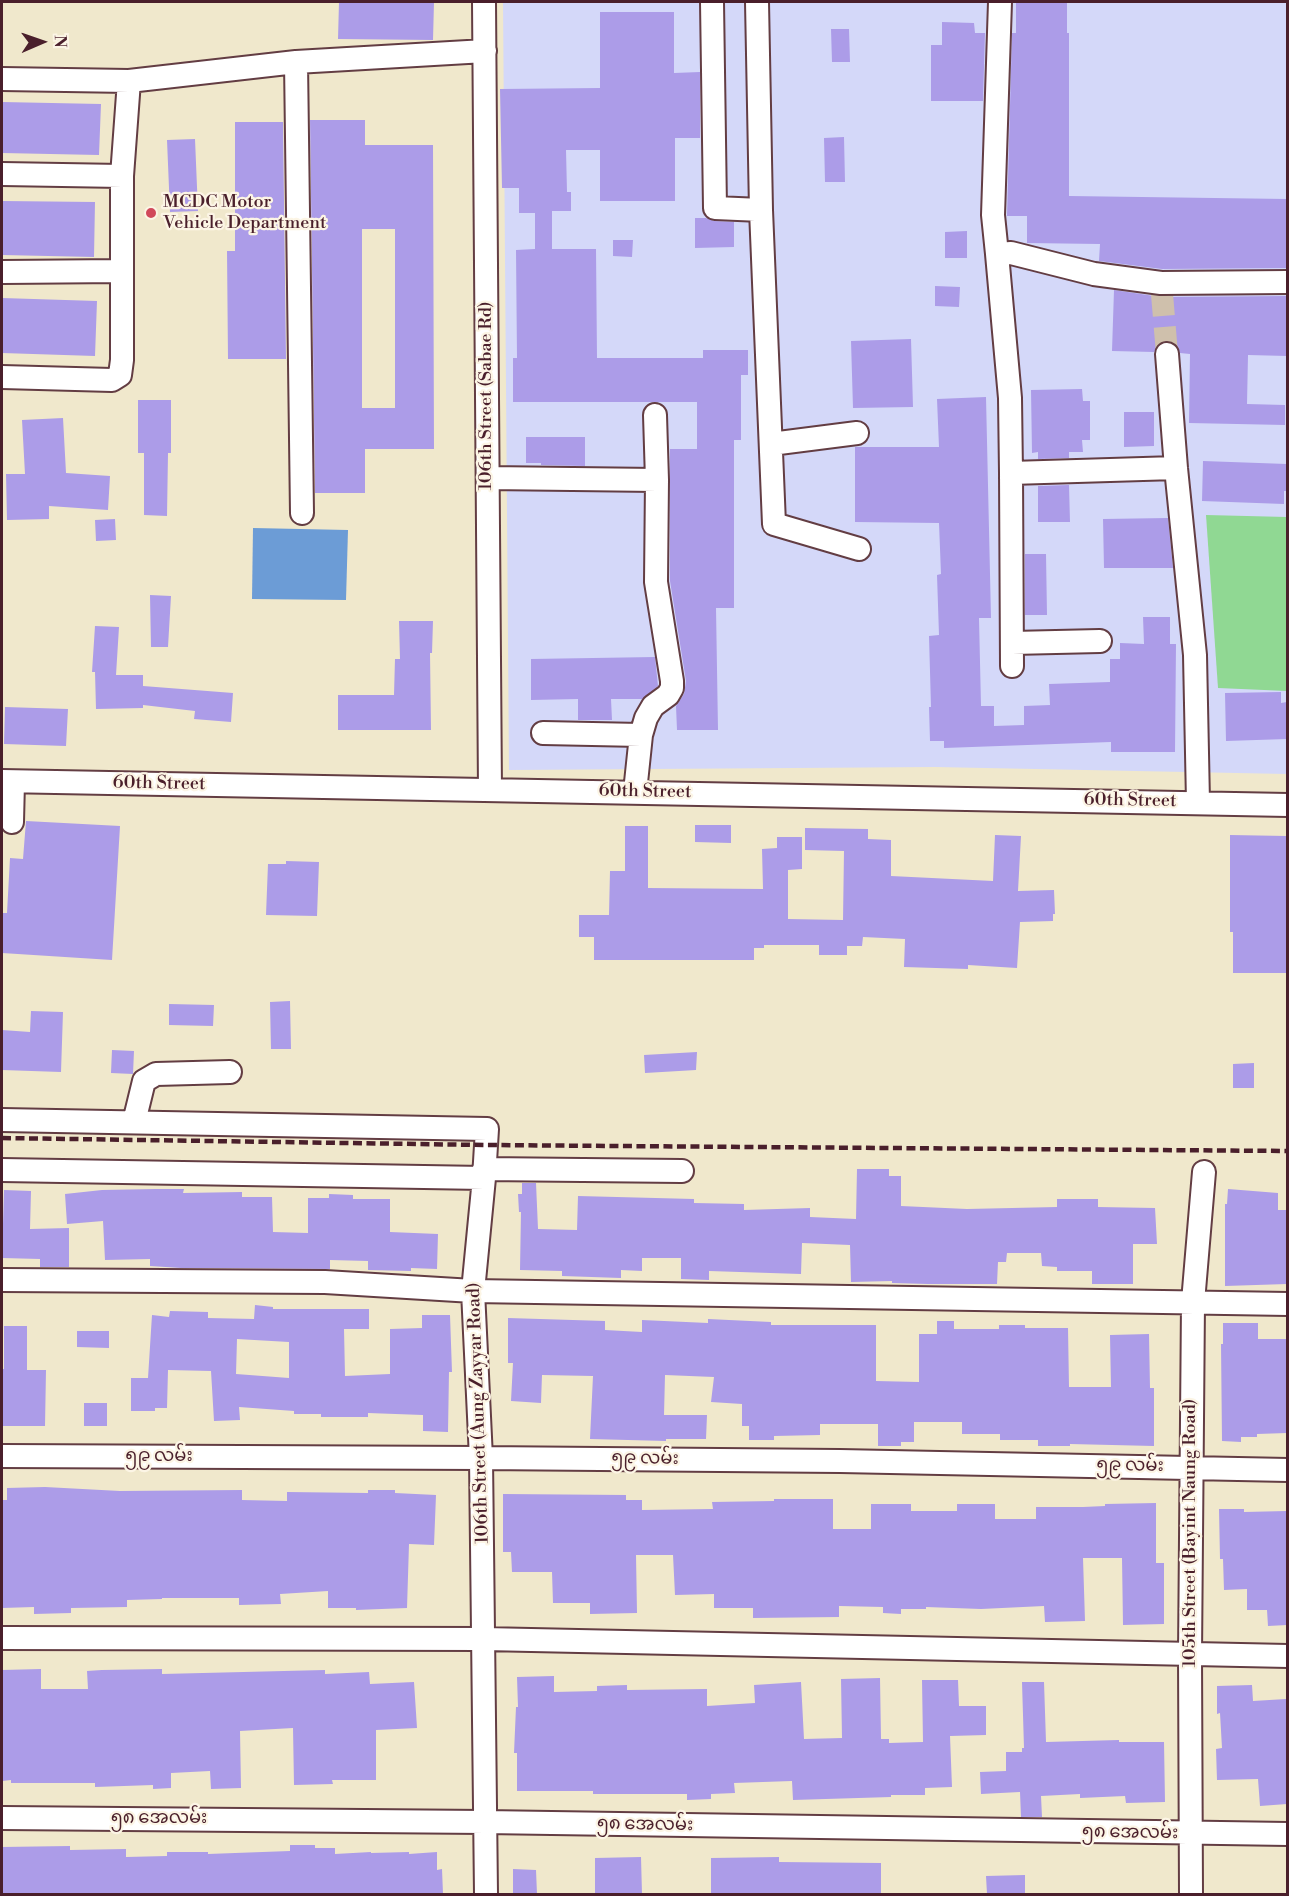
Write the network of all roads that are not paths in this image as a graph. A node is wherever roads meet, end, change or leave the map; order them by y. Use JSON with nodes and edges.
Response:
{"nodes":[{"id":1,"x":484,"y":2,"type":"edge"},
{"id":2,"x":712,"y":2,"type":"edge"},
{"id":3,"x":757,"y":2,"type":"edge"},
{"id":4,"x":1000,"y":2,"type":"edge"},
{"id":5,"x":485,"y":51,"type":"junction"},
{"id":6,"x":296,"y":62,"type":"junction"},
{"id":7,"x":2,"y":79,"type":"edge"},
{"id":8,"x":129,"y":81,"type":"junction"},
{"id":9,"x":2,"y":174,"type":"edge"},
{"id":10,"x":122,"y":176,"type":"junction"},
{"id":11,"x":761,"y":210,"type":"junction"},
{"id":12,"x":998,"y":254,"type":"junction"},
{"id":13,"x":2,"y":272,"type":"edge"},
{"id":14,"x":122,"y":272,"type":"junction"},
{"id":15,"x":1287,"y":282,"type":"edge"},
{"id":16,"x":1167,"y":354,"type":"tunnel mouth"},
{"id":17,"x":2,"y":377,"type":"edge"},
{"id":18,"x":655,"y":415,"type":"dead end"},
{"id":19,"x":857,"y":433,"type":"dead end"},
{"id":20,"x":771,"y":444,"type":"junction"},
{"id":21,"x":1176,"y":468,"type":"junction"},
{"id":22,"x":1011,"y":473,"type":"junction"},
{"id":23,"x":488,"y":478,"type":"junction"},
{"id":24,"x":657,"y":480,"type":"junction"},
{"id":25,"x":302,"y":513,"type":"dead end"},
{"id":26,"x":859,"y":549,"type":"dead end"},
{"id":27,"x":1100,"y":641,"type":"dead end"},
{"id":28,"x":1012,"y":643,"type":"junction"},
{"id":29,"x":1012,"y":666,"type":"dead end"},
{"id":30,"x":543,"y":733,"type":"dead end"},
{"id":31,"x":641,"y":735,"type":"junction"},
{"id":32,"x":7,"y":782,"type":"edge"},
{"id":33,"x":490,"y":790,"type":"junction"},
{"id":34,"x":635,"y":792,"type":"junction"},
{"id":35,"x":1198,"y":802,"type":"junction"},
{"id":36,"x":1287,"y":805,"type":"edge"},
{"id":37,"x":12,"y":822,"type":"dead end"},
{"id":38,"x":230,"y":1072,"type":"dead end"},
{"id":39,"x":2,"y":1120,"type":"edge"},
{"id":40,"x":134,"y":1122,"type":"junction"},
{"id":41,"x":2,"y":1170,"type":"edge"},
{"id":42,"x":682,"y":1171,"type":"dead end"},
{"id":43,"x":1204,"y":1172,"type":"dead end"},
{"id":44,"x":484,"y":1174,"type":"junction"},
{"id":45,"x":2,"y":1280,"type":"edge"},
{"id":46,"x":473,"y":1291,"type":"junction"},
{"id":47,"x":1193,"y":1302,"type":"junction"},
{"id":48,"x":1287,"y":1304,"type":"edge"},
{"id":49,"x":2,"y":1456,"type":"edge"},
{"id":50,"x":481,"y":1458,"type":"junction"},
{"id":51,"x":1192,"y":1467,"type":"junction"},
{"id":52,"x":1287,"y":1470,"type":"edge"},
{"id":53,"x":2,"y":1638,"type":"edge"},
{"id":54,"x":484,"y":1639,"type":"junction"},
{"id":55,"x":1190,"y":1655,"type":"junction"},
{"id":56,"x":1287,"y":1656,"type":"edge"},
{"id":57,"x":2,"y":1818,"type":"edge"},
{"id":58,"x":485,"y":1822,"type":"junction"},
{"id":59,"x":1191,"y":1834,"type":"junction"},
{"id":60,"x":1287,"y":1834,"type":"edge"},
{"id":61,"x":486,"y":1894,"type":"edge"},
{"id":62,"x":1191,"y":1894,"type":"edge"}],
"edges":[{"from":1,"to":5,"type":"street","name":"106th Street (Sabae Rd)"},
{"from":2,"to":11,"type":"street"},
{"from":3,"to":11,"type":"street"},
{"from":4,"to":12,"type":"street"},
{"from":5,"to":6,"type":"street"},
{"from":5,"to":23,"type":"street","name":"106th Street (Sabae Rd)"},
{"from":6,"to":8,"type":"street"},
{"from":6,"to":25,"type":"street"},
{"from":7,"to":8,"type":"street"},
{"from":8,"to":10,"type":"street"},
{"from":9,"to":10,"type":"street"},
{"from":10,"to":14,"type":"street"},
{"from":11,"to":20,"type":"street"},
{"from":12,"to":15,"type":"street"},
{"from":12,"to":22,"type":"street"},
{"from":13,"to":14,"type":"street"},
{"from":14,"to":17,"type":"street"},
{"from":16,"to":21,"type":"street"},
{"from":18,"to":24,"type":"street"},
{"from":19,"to":20,"type":"street"},
{"from":20,"to":26,"type":"street"},
{"from":21,"to":22,"type":"street"},
{"from":21,"to":35,"type":"street"},
{"from":22,"to":28,"type":"street"},
{"from":23,"to":24,"type":"street"},
{"from":23,"to":33,"type":"street","name":"106th Street (Sabae Rd)"},
{"from":24,"to":31,"type":"street"},
{"from":27,"to":28,"type":"street"},
{"from":28,"to":29,"type":"street"},
{"from":30,"to":31,"type":"street"},
{"from":31,"to":34,"type":"street"},
{"from":32,"to":33,"type":"street","name":"60th Street"},
{"from":32,"to":37,"type":"street"},
{"from":33,"to":34,"type":"street","name":"60th Street"},
{"from":34,"to":35,"type":"street","name":"60th Street"},
{"from":35,"to":36,"type":"street","name":"60th Street"},
{"from":38,"to":40,"type":"street"},
{"from":39,"to":40,"type":"street","name":"106th Street (Aung Zayyar Road)"},
{"from":40,"to":44,"type":"street","name":"106th Street (Aung Zayyar Road)"},
{"from":41,"to":44,"type":"street"},
{"from":42,"to":44,"type":"street"},
{"from":43,"to":47,"type":"street","name":"105th Street (Bayint Naung Road)"},
{"from":44,"to":46,"type":"street","name":"106th Street (Aung Zayyar Road)"},
{"from":45,"to":46,"type":"street"},
{"from":46,"to":47,"type":"street"},
{"from":46,"to":50,"type":"street","name":"106th Street (Aung Zayyar Road)"},
{"from":47,"to":48,"type":"street"},
{"from":47,"to":51,"type":"street","name":"105th Street (Bayint Naung Road)"},
{"from":49,"to":50,"type":"street","name":"၅၉ လမ်း"},
{"from":50,"to":51,"type":"street","name":"၅၉ လမ်း"},
{"from":50,"to":54,"type":"street","name":"106th Street (Aung Zayyar Road)"},
{"from":51,"to":52,"type":"street","name":"၅၉ လမ်း"},
{"from":51,"to":55,"type":"street","name":"105th Street (Bayint Naung Road)"},
{"from":53,"to":54,"type":"street"},
{"from":54,"to":55,"type":"street"},
{"from":54,"to":58,"type":"street","name":"106th Street (Aung Zayyar Road)"},
{"from":55,"to":56,"type":"street"},
{"from":55,"to":59,"type":"street","name":"105th Street (Bayint Naung Road)"},
{"from":57,"to":58,"type":"street","name":"၅၈ အေလမ်း"},
{"from":58,"to":59,"type":"street","name":"၅၈ အေလမ်း"},
{"from":58,"to":61,"type":"street","name":"106th Street (Aung Zayyar Road)"},
{"from":59,"to":60,"type":"street","name":"၅၈ အေလမ်း"},
{"from":59,"to":62,"type":"street","name":"105th Street (Bayint Naung Road)"}]}
